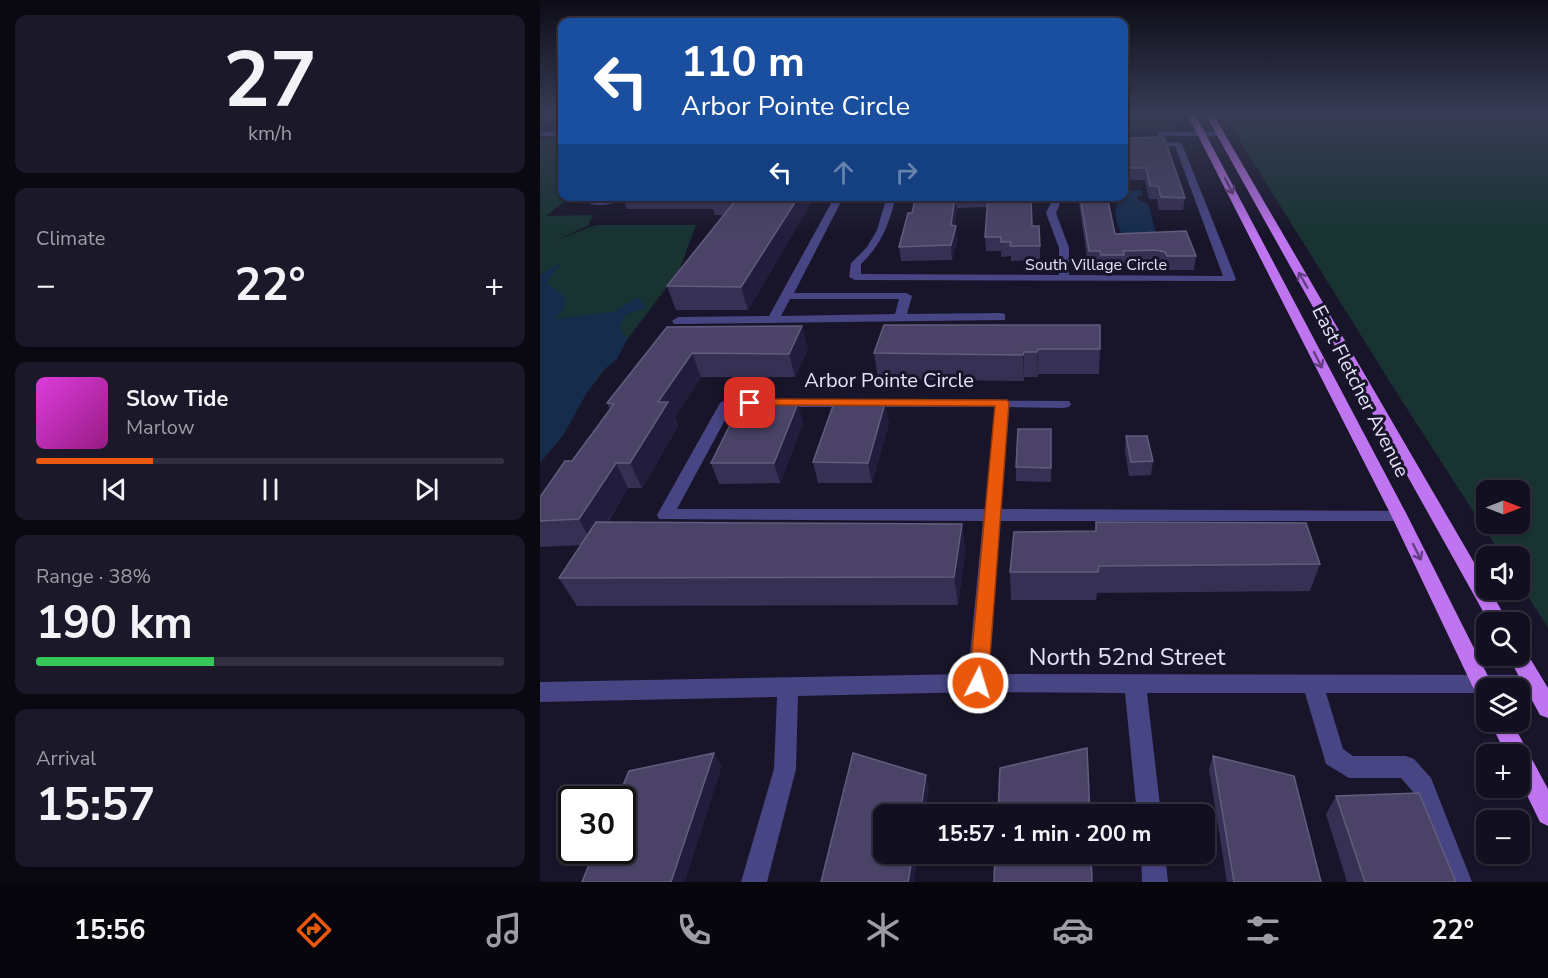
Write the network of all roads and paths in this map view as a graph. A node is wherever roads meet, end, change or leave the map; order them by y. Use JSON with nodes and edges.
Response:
{"nodes":[{"id":1,"x":1182,"y":153,"type":"edge"},
{"id":2,"x":1212,"y":153,"type":"edge"},
{"id":3,"x":1232,"y":153,"type":"edge"},
{"id":4,"x":588,"y":201,"type":"edge"},
{"id":5,"x":614,"y":201,"type":"edge"},
{"id":6,"x":837,"y":201,"type":"edge"},
{"id":7,"x":891,"y":201,"type":"edge"},
{"id":8,"x":1057,"y":201,"type":"edge"},
{"id":9,"x":1064,"y":279,"type":"junction"},
{"id":10,"x":786,"y":296,"type":"junction"},
{"id":11,"x":1001,"y":317,"type":"dead end"},
{"id":12,"x":900,"y":318,"type":"junction"},
{"id":13,"x":773,"y":320,"type":"junction"},
{"id":14,"x":678,"y":321,"type":"dead end"},
{"id":15,"x":1002,"y":403,"type":"junction"},
{"id":16,"x":1064,"y":404,"type":"dead end"},
{"id":17,"x":994,"y":514,"type":"junction"},
{"id":18,"x":1399,"y":515,"type":"junction"},
{"id":19,"x":1493,"y":612,"type":"edge"},
{"id":20,"x":1524,"y":666,"type":"edge"},
{"id":21,"x":1479,"y":678,"type":"edge"},
{"id":22,"x":978,"y":683,"type":"junction"},
{"id":23,"x":1135,"y":683,"type":"junction"},
{"id":24,"x":1313,"y":683,"type":"junction"},
{"id":25,"x":1530,"y":684,"type":"edge"},
{"id":26,"x":1534,"y":684,"type":"junction"},
{"id":27,"x":790,"y":686,"type":"junction"},
{"id":28,"x":1476,"y":688,"type":"edge"},
{"id":29,"x":540,"y":692,"type":"edge"},
{"id":30,"x":1548,"y":708,"type":"edge"},
{"id":31,"x":1530,"y":778,"type":"edge"},
{"id":32,"x":1148,"y":804,"type":"edge"},
{"id":33,"x":1548,"y":814,"type":"edge"},
{"id":34,"x":1154,"y":864,"type":"edge"},
{"id":35,"x":754,"y":882,"type":"edge"},
{"id":36,"x":1155,"y":882,"type":"edge"},
{"id":37,"x":1459,"y":882,"type":"edge"}],
"edges":[{"from":1,"to":9,"type":"street","name":"South Village Circle"},
{"from":2,"to":18,"type":"main road","name":"East Fletcher Avenue","one_way":true},
{"from":19,"to":3,"type":"main road","name":"East Fletcher Avenue","one_way":true},
{"from":4,"to":5,"type":"street"},
{"from":6,"to":10,"type":"street"},
{"from":7,"to":9,"type":"street","name":"South Village Circle"},
{"from":8,"to":9,"type":"street"},
{"from":10,"to":12,"type":"street"},
{"from":10,"to":13,"type":"street"},
{"from":11,"to":12,"type":"street"},
{"from":12,"to":13,"type":"street"},
{"from":13,"to":14,"type":"street"},
{"from":15,"to":16,"type":"street"},
{"from":15,"to":17,"type":"street"},
{"from":15,"to":17,"type":"street","name":"Arbor Pointe Circle"},
{"from":17,"to":18,"type":"street","name":"Arbor Pointe Circle"},
{"from":17,"to":22,"type":"street"},
{"from":18,"to":21,"type":"main road","name":"East Fletcher Avenue","one_way":true},
{"from":20,"to":26,"type":"main road"},
{"from":22,"to":23,"type":"street","name":"North 52nd Street"},
{"from":22,"to":27,"type":"street","name":"North 52nd Street"},
{"from":23,"to":24,"type":"street","name":"North 52nd Street"},
{"from":23,"to":32,"type":"street"},
{"from":24,"to":28,"type":"street","name":"North 52nd Street"},
{"from":24,"to":37,"type":"street"},
{"from":25,"to":26,"type":"street","name":"North 52nd Street"},
{"from":26,"to":30,"type":"main road"},
{"from":27,"to":29,"type":"street","name":"North 52nd Street"},
{"from":27,"to":35,"type":"street"},
{"from":31,"to":33,"type":"main road"},
{"from":34,"to":36,"type":"street"}]}
